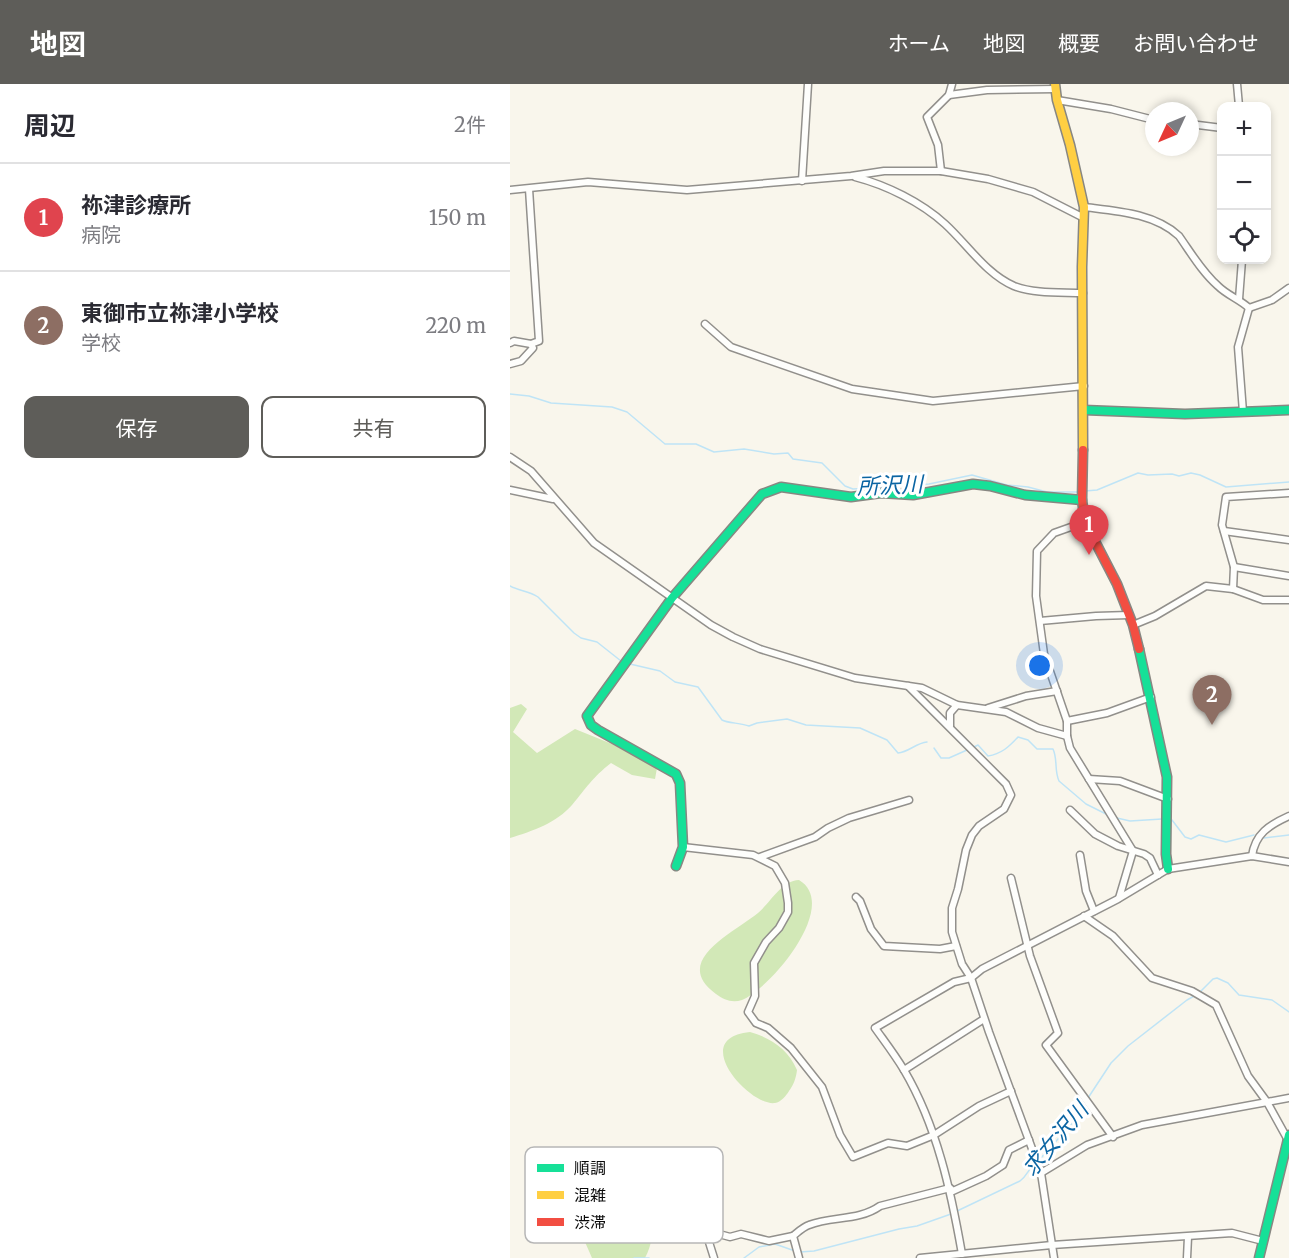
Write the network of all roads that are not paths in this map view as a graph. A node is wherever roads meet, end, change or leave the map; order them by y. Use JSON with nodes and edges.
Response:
{"nodes":[{"id":1,"x":808,"y":84,"type":"edge"},
{"id":2,"x":952,"y":84,"type":"edge"},
{"id":3,"x":1237,"y":84,"type":"edge"},
{"id":4,"x":1055,"y":86,"type":"edge"},
{"id":5,"x":949,"y":95,"type":"junction"},
{"id":6,"x":1057,"y":100,"type":"junction"},
{"id":7,"x":1239,"y":102,"type":"edge"},
{"id":8,"x":1145,"y":118,"type":"edge"},
{"id":9,"x":1199,"y":125,"type":"edge"},
{"id":10,"x":1217,"y":127,"type":"edge"},
{"id":11,"x":941,"y":171,"type":"junction"},
{"id":12,"x":851,"y":176,"type":"junction"},
{"id":13,"x":802,"y":181,"type":"junction"},
{"id":14,"x":529,"y":189,"type":"junction"},
{"id":15,"x":510,"y":190,"type":"edge"},
{"id":16,"x":1084,"y":207,"type":"junction"},
{"id":17,"x":1084,"y":218,"type":"junction"},
{"id":18,"x":1242,"y":264,"type":"edge"},
{"id":19,"x":1289,"y":288,"type":"edge"},
{"id":20,"x":1083,"y":293,"type":"junction"},
{"id":21,"x":1239,"y":299,"type":"junction"},
{"id":22,"x":1249,"y":308,"type":"junction"},
{"id":23,"x":705,"y":324,"type":"dead end"},
{"id":24,"x":510,"y":343,"type":"edge"},
{"id":25,"x":531,"y":344,"type":"junction"},
{"id":26,"x":510,"y":364,"type":"edge"},
{"id":27,"x":1084,"y":386,"type":"junction"},
{"id":28,"x":1289,"y":410,"type":"edge"},
{"id":29,"x":1084,"y":411,"type":"junction"},
{"id":30,"x":1243,"y":412,"type":"junction"},
{"id":31,"x":510,"y":457,"type":"edge"},
{"id":32,"x":510,"y":490,"type":"edge"},
{"id":33,"x":1289,"y":493,"type":"edge"},
{"id":34,"x":553,"y":499,"type":"junction"},
{"id":35,"x":1082,"y":500,"type":"junction"},
{"id":36,"x":1085,"y":522,"type":"junction"},
{"id":37,"x":1224,"y":531,"type":"junction"},
{"id":38,"x":1289,"y":539,"type":"edge"},
{"id":39,"x":1233,"y":567,"type":"junction"},
{"id":40,"x":1289,"y":576,"type":"edge"},
{"id":41,"x":1233,"y":589,"type":"junction"},
{"id":42,"x":672,"y":598,"type":"junction"},
{"id":43,"x":1289,"y":600,"type":"edge"},
{"id":44,"x":1129,"y":615,"type":"junction"},
{"id":45,"x":1040,"y":621,"type":"junction"},
{"id":46,"x":1133,"y":626,"type":"junction"},
{"id":47,"x":908,"y":686,"type":"junction"},
{"id":48,"x":1057,"y":691,"type":"junction"},
{"id":49,"x":1151,"y":697,"type":"junction"},
{"id":50,"x":957,"y":705,"type":"junction"},
{"id":51,"x":988,"y":708,"type":"junction"},
{"id":52,"x":1067,"y":721,"type":"junction"},
{"id":53,"x":950,"y":726,"type":"junction"},
{"id":54,"x":1066,"y":736,"type":"junction"},
{"id":55,"x":1089,"y":779,"type":"junction"},
{"id":56,"x":1168,"y":799,"type":"junction"},
{"id":57,"x":909,"y":800,"type":"dead end"},
{"id":58,"x":1070,"y":810,"type":"dead end"},
{"id":59,"x":1289,"y":816,"type":"edge"},
{"id":60,"x":683,"y":847,"type":"junction"},
{"id":61,"x":1133,"y":851,"type":"junction"},
{"id":62,"x":1080,"y":855,"type":"dead end"},
{"id":63,"x":1252,"y":856,"type":"junction"},
{"id":64,"x":759,"y":858,"type":"junction"},
{"id":65,"x":1289,"y":862,"type":"edge"},
{"id":66,"x":676,"y":866,"type":"dead end"},
{"id":67,"x":1168,"y":869,"type":"junction"},
{"id":68,"x":1158,"y":875,"type":"junction"},
{"id":69,"x":1011,"y":878,"type":"dead end"},
{"id":70,"x":856,"y":897,"type":"dead end"},
{"id":71,"x":1119,"y":898,"type":"junction"},
{"id":72,"x":1094,"y":910,"type":"junction"},
{"id":73,"x":1084,"y":916,"type":"junction"},
{"id":74,"x":956,"y":946,"type":"junction"},
{"id":75,"x":1027,"y":946,"type":"junction"},
{"id":76,"x":970,"y":978,"type":"junction"},
{"id":77,"x":984,"y":1019,"type":"junction"},
{"id":78,"x":904,"y":1070,"type":"junction"},
{"id":79,"x":1011,"y":1091,"type":"junction"},
{"id":80,"x":1289,"y":1098,"type":"edge"},
{"id":81,"x":1267,"y":1101,"type":"junction"},
{"id":82,"x":934,"y":1135,"type":"junction"},
{"id":83,"x":1113,"y":1137,"type":"junction"},
{"id":84,"x":1288,"y":1137,"type":"edge"},
{"id":85,"x":1029,"y":1140,"type":"junction"},
{"id":86,"x":1041,"y":1173,"type":"junction"},
{"id":87,"x":950,"y":1188,"type":"junction"},
{"id":88,"x":723,"y":1235,"type":"edge"},
{"id":89,"x":793,"y":1236,"type":"junction"},
{"id":90,"x":1188,"y":1237,"type":"junction"},
{"id":91,"x":1263,"y":1240,"type":"junction"},
{"id":92,"x":709,"y":1243,"type":"edge"},
{"id":93,"x":1052,"y":1245,"type":"junction"},
{"id":94,"x":962,"y":1254,"type":"junction"},
{"id":95,"x":714,"y":1258,"type":"edge"},
{"id":96,"x":799,"y":1258,"type":"edge"},
{"id":97,"x":920,"y":1258,"type":"edge"},
{"id":98,"x":1054,"y":1258,"type":"edge"},
{"id":99,"x":1187,"y":1258,"type":"edge"},
{"id":100,"x":1259,"y":1258,"type":"edge"}],
"edges":[{"from":1,"to":13,"type":"street"},
{"from":2,"to":5,"type":"street"},
{"from":3,"to":7,"type":"street"},
{"from":4,"to":5,"type":"street"},
{"from":4,"to":6,"type":"street"},
{"from":5,"to":11,"type":"street"},
{"from":6,"to":8,"type":"street"},
{"from":6,"to":16,"type":"street"},
{"from":9,"to":10,"type":"street"},
{"from":11,"to":12,"type":"street"},
{"from":11,"to":17,"type":"street"},
{"from":12,"to":13,"type":"street"},
{"from":12,"to":20,"type":"street"},
{"from":13,"to":14,"type":"street"},
{"from":14,"to":15,"type":"street"},
{"from":14,"to":25,"type":"street"},
{"from":16,"to":17,"type":"street"},
{"from":16,"to":21,"type":"street"},
{"from":17,"to":20,"type":"street"},
{"from":18,"to":21,"type":"street"},
{"from":19,"to":22,"type":"street"},
{"from":20,"to":27,"type":"street"},
{"from":21,"to":22,"type":"street"},
{"from":22,"to":30,"type":"street"},
{"from":23,"to":27,"type":"street"},
{"from":24,"to":25,"type":"street"},
{"from":25,"to":26,"type":"street"},
{"from":27,"to":29,"type":"street"},
{"from":28,"to":30,"type":"street"},
{"from":29,"to":30,"type":"street"},
{"from":29,"to":35,"type":"street"},
{"from":31,"to":34,"type":"street"},
{"from":32,"to":34,"type":"street"},
{"from":33,"to":37,"type":"street"},
{"from":34,"to":42,"type":"street"},
{"from":35,"to":36,"type":"street"},
{"from":35,"to":42,"type":"street"},
{"from":36,"to":44,"type":"street"},
{"from":36,"to":45,"type":"street"},
{"from":37,"to":38,"type":"street"},
{"from":37,"to":39,"type":"street"},
{"from":39,"to":40,"type":"street"},
{"from":39,"to":41,"type":"street"},
{"from":41,"to":43,"type":"street"},
{"from":41,"to":46,"type":"street"},
{"from":42,"to":47,"type":"street"},
{"from":42,"to":60,"type":"street"},
{"from":44,"to":45,"type":"street"},
{"from":44,"to":46,"type":"street"},
{"from":45,"to":48,"type":"street"},
{"from":46,"to":49,"type":"street"},
{"from":47,"to":50,"type":"street"},
{"from":47,"to":53,"type":"street"},
{"from":48,"to":51,"type":"street"},
{"from":48,"to":52,"type":"street"},
{"from":49,"to":52,"type":"street"},
{"from":49,"to":56,"type":"street"},
{"from":50,"to":51,"type":"street"},
{"from":50,"to":53,"type":"street"},
{"from":51,"to":54,"type":"street"},
{"from":52,"to":54,"type":"street"},
{"from":53,"to":74,"type":"street"},
{"from":54,"to":55,"type":"street"},
{"from":55,"to":56,"type":"street"},
{"from":55,"to":61,"type":"street"},
{"from":56,"to":67,"type":"street"},
{"from":57,"to":64,"type":"street"},
{"from":58,"to":61,"type":"street"},
{"from":59,"to":63,"type":"street"},
{"from":60,"to":64,"type":"street"},
{"from":60,"to":66,"type":"street"},
{"from":61,"to":68,"type":"street"},
{"from":61,"to":71,"type":"street"},
{"from":62,"to":72,"type":"street"},
{"from":63,"to":65,"type":"street"},
{"from":63,"to":67,"type":"street"},
{"from":64,"to":82,"type":"street"},
{"from":67,"to":68,"type":"street"},
{"from":68,"to":71,"type":"street"},
{"from":69,"to":75,"type":"street"},
{"from":70,"to":74,"type":"street"},
{"from":71,"to":72,"type":"street"},
{"from":72,"to":73,"type":"street"},
{"from":73,"to":75,"type":"street"},
{"from":73,"to":81,"type":"street"},
{"from":74,"to":76,"type":"street"},
{"from":75,"to":76,"type":"street"},
{"from":75,"to":83,"type":"street"},
{"from":76,"to":77,"type":"street"},
{"from":76,"to":78,"type":"street"},
{"from":77,"to":78,"type":"street"},
{"from":77,"to":79,"type":"street"},
{"from":78,"to":82,"type":"street"},
{"from":79,"to":82,"type":"street"},
{"from":79,"to":85,"type":"street"},
{"from":80,"to":81,"type":"street"},
{"from":81,"to":83,"type":"street"},
{"from":81,"to":84,"type":"street"},
{"from":82,"to":87,"type":"street"},
{"from":83,"to":86,"type":"street"},
{"from":84,"to":91,"type":"street"},
{"from":85,"to":86,"type":"street"},
{"from":85,"to":87,"type":"street"},
{"from":86,"to":93,"type":"street"},
{"from":87,"to":89,"type":"street"},
{"from":87,"to":94,"type":"street"},
{"from":88,"to":89,"type":"street"},
{"from":89,"to":96,"type":"street"},
{"from":90,"to":91,"type":"street"},
{"from":90,"to":93,"type":"street"},
{"from":90,"to":99,"type":"street"},
{"from":91,"to":100,"type":"street"},
{"from":92,"to":95,"type":"street"},
{"from":93,"to":94,"type":"street"},
{"from":93,"to":98,"type":"street"},
{"from":94,"to":97,"type":"street"}]}
